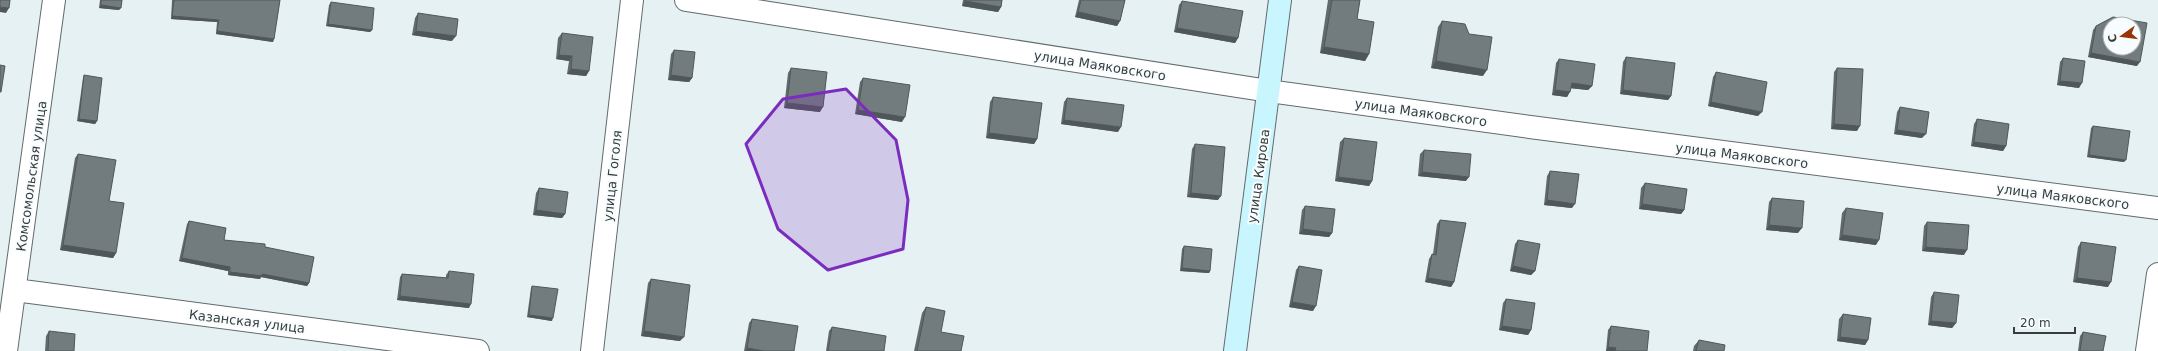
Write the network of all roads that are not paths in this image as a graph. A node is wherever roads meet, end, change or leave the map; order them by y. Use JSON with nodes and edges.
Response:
{"nodes":[{"id":1,"x":54,"y":0,"type":"edge"},
{"id":2,"x":632,"y":0,"type":"edge"},
{"id":3,"x":686,"y":0,"type":"edge"},
{"id":4,"x":1280,"y":0,"type":"edge"},
{"id":5,"x":1269,"y":91,"type":"junction"},
{"id":6,"x":2158,"y":208,"type":"edge"},
{"id":7,"x":9,"y":268,"type":"edge"},
{"id":8,"x":2158,"y":274,"type":"edge"},
{"id":9,"x":15,"y":290,"type":"junction"},
{"id":10,"x":6,"y":351,"type":"edge"},
{"id":11,"x":478,"y":351,"type":"edge"},
{"id":12,"x":592,"y":351,"type":"edge"},
{"id":13,"x":1235,"y":351,"type":"edge"},
{"id":14,"x":2146,"y":351,"type":"edge"}],
"edges":[{"from":1,"to":7,"type":"street","name":"Комсомольская улица"},
{"from":2,"to":12,"type":"street","name":"улица Гоголя"},
{"from":3,"to":5,"type":"street","name":"улица Маяковского"},
{"from":4,"to":5,"type":"street","name":"улица Кирова"},
{"from":5,"to":6,"type":"street","name":"улица Маяковского"},
{"from":5,"to":13,"type":"street","name":"улица Кирова"},
{"from":7,"to":9,"type":"street","name":"Комсомольская улица"},
{"from":8,"to":14,"type":"street"},
{"from":9,"to":10,"type":"street","name":"Комсомольская улица"},
{"from":9,"to":11,"type":"street","name":"Казанская улица"}]}
